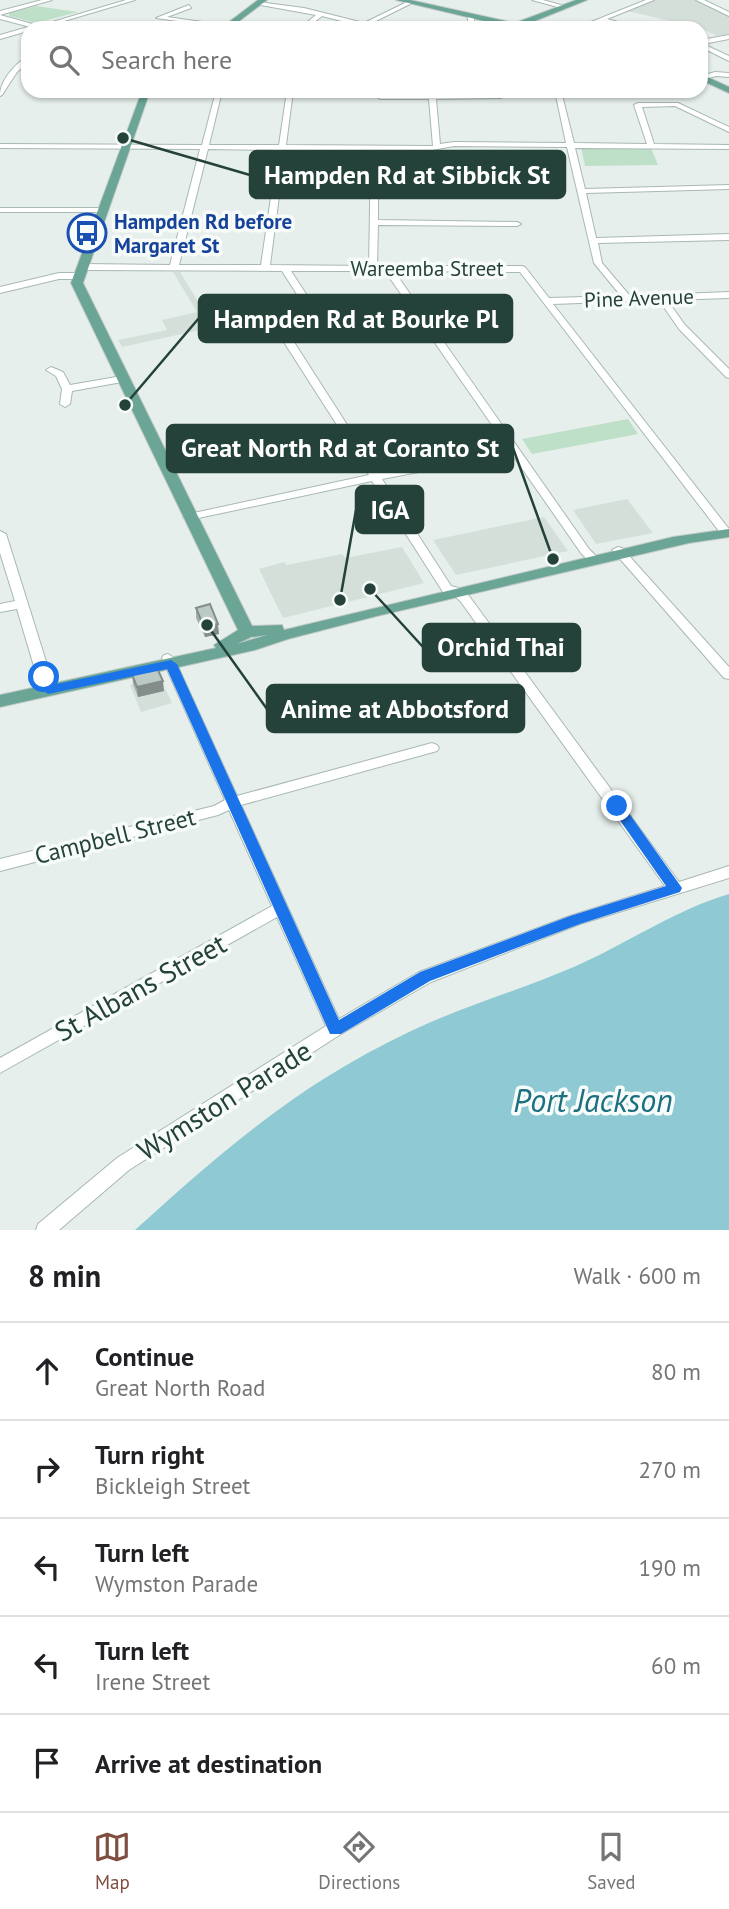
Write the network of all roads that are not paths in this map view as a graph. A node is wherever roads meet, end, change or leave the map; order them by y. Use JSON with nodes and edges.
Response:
{"nodes":[{"id":1,"x":49,"y":0,"type":"edge"},
{"id":2,"x":132,"y":0,"type":"edge"},
{"id":3,"x":400,"y":0,"type":"edge"},
{"id":4,"x":535,"y":0,"type":"edge"},
{"id":5,"x":583,"y":0,"type":"edge"},
{"id":6,"x":651,"y":0,"type":"edge"},
{"id":7,"x":699,"y":0,"type":"edge"},
{"id":8,"x":260,"y":2,"type":"edge"},
{"id":9,"x":411,"y":2,"type":"junction"},
{"id":10,"x":190,"y":7,"type":"dead end"},
{"id":11,"x":565,"y":7,"type":"junction"},
{"id":12,"x":728,"y":13,"type":"edge"},
{"id":13,"x":321,"y":14,"type":"junction"},
{"id":14,"x":0,"y":15,"type":"edge"},
{"id":15,"x":471,"y":16,"type":"junction"},
{"id":16,"x":602,"y":20,"type":"junction"},
{"id":17,"x":57,"y":21,"type":"edge"},
{"id":18,"x":176,"y":21,"type":"edge"},
{"id":19,"x":235,"y":21,"type":"edge"},
{"id":20,"x":312,"y":21,"type":"edge"},
{"id":21,"x":351,"y":21,"type":"edge"},
{"id":22,"x":370,"y":21,"type":"edge"},
{"id":23,"x":471,"y":21,"type":"edge"},
{"id":24,"x":493,"y":21,"type":"edge"},
{"id":25,"x":528,"y":21,"type":"edge"},
{"id":26,"x":599,"y":21,"type":"edge"},
{"id":27,"x":606,"y":21,"type":"edge"},
{"id":28,"x":21,"y":22,"type":"edge"},
{"id":29,"x":21,"y":31,"type":"edge"},
{"id":30,"x":0,"y":37,"type":"edge"},
{"id":31,"x":729,"y":37,"type":"edge"},
{"id":32,"x":708,"y":42,"type":"edge"},
{"id":33,"x":708,"y":47,"type":"edge"},
{"id":34,"x":729,"y":59,"type":"edge"},
{"id":35,"x":21,"y":64,"type":"edge"},
{"id":36,"x":729,"y":75,"type":"edge"},
{"id":37,"x":708,"y":76,"type":"edge"},
{"id":38,"x":708,"y":81,"type":"edge"},
{"id":39,"x":729,"y":90,"type":"edge"},
{"id":40,"x":0,"y":94,"type":"edge"},
{"id":41,"x":143,"y":98,"type":"edge"},
{"id":42,"x":217,"y":98,"type":"edge"},
{"id":43,"x":289,"y":98,"type":"edge"},
{"id":44,"x":432,"y":98,"type":"edge"},
{"id":45,"x":560,"y":98,"type":"edge"},
{"id":46,"x":649,"y":98,"type":"edge"},
{"id":47,"x":655,"y":104,"type":"junction"},
{"id":48,"x":729,"y":130,"type":"edge"},
{"id":49,"x":572,"y":145,"type":"junction"},
{"id":50,"x":0,"y":146,"type":"edge"},
{"id":51,"x":651,"y":146,"type":"junction"},
{"id":52,"x":125,"y":147,"type":"junction"},
{"id":53,"x":202,"y":147,"type":"junction"},
{"id":54,"x":437,"y":147,"type":"junction"},
{"id":55,"x":729,"y":147,"type":"edge"},
{"id":56,"x":283,"y":148,"type":"junction"},
{"id":57,"x":375,"y":148,"type":"junction"},
{"id":58,"x":375,"y":182,"type":"junction"},
{"id":59,"x":508,"y":183,"type":"dead end"},
{"id":60,"x":729,"y":187,"type":"edge"},
{"id":61,"x":582,"y":191,"type":"junction"},
{"id":62,"x":0,"y":210,"type":"edge"},
{"id":63,"x":102,"y":210,"type":"junction"},
{"id":64,"x":374,"y":222,"type":"junction"},
{"id":65,"x":517,"y":223,"type":"dead end"},
{"id":66,"x":729,"y":237,"type":"edge"},
{"id":67,"x":593,"y":241,"type":"junction"},
{"id":68,"x":174,"y":267,"type":"junction"},
{"id":69,"x":265,"y":267,"type":"junction"},
{"id":70,"x":284,"y":267,"type":"junction"},
{"id":71,"x":373,"y":268,"type":"junction"},
{"id":72,"x":387,"y":268,"type":"junction"},
{"id":73,"x":80,"y":271,"type":"junction"},
{"id":74,"x":0,"y":290,"type":"edge"},
{"id":75,"x":729,"y":295,"type":"edge"},
{"id":76,"x":661,"y":297,"type":"junction"},
{"id":77,"x":627,"y":298,"type":"junction"},
{"id":78,"x":550,"y":301,"type":"junction"},
{"id":79,"x":51,"y":370,"type":"dead end"},
{"id":80,"x":729,"y":375,"type":"edge"},
{"id":81,"x":122,"y":379,"type":"junction"},
{"id":82,"x":67,"y":389,"type":"junction"},
{"id":83,"x":65,"y":404,"type":"dead end"},
{"id":84,"x":514,"y":450,"type":"junction"},
{"id":85,"x":375,"y":477,"type":"junction"},
{"id":86,"x":190,"y":517,"type":"junction"},
{"id":87,"x":728,"y":533,"type":"edge"},
{"id":88,"x":0,"y":534,"type":"edge"},
{"id":89,"x":620,"y":552,"type":"junction"},
{"id":90,"x":592,"y":558,"type":"junction"},
{"id":91,"x":453,"y":591,"type":"junction"},
{"id":92,"x":21,"y":604,"type":"junction"},
{"id":93,"x":0,"y":608,"type":"edge"},
{"id":94,"x":251,"y":637,"type":"junction"},
{"id":95,"x":169,"y":661,"type":"junction"},
{"id":96,"x":729,"y":675,"type":"edge"},
{"id":97,"x":48,"y":690,"type":"junction"},
{"id":98,"x":0,"y":701,"type":"edge"},
{"id":99,"x":432,"y":748,"type":"dead end"},
{"id":100,"x":233,"y":802,"type":"junction"},
{"id":101,"x":0,"y":865,"type":"edge"},
{"id":102,"x":729,"y":872,"type":"edge"},
{"id":103,"x":675,"y":888,"type":"junction"},
{"id":104,"x":281,"y":908,"type":"junction"},
{"id":105,"x":335,"y":1029,"type":"junction"},
{"id":106,"x":0,"y":1066,"type":"edge"},
{"id":107,"x":45,"y":1230,"type":"edge"}],
"edges":[{"from":1,"to":14,"type":"street"},
{"from":2,"to":17,"type":"street"},
{"from":3,"to":9,"type":"main road"},
{"from":4,"to":11,"type":"street"},
{"from":5,"to":11,"type":"main road"},
{"from":6,"to":16,"type":"street"},
{"from":7,"to":12,"type":"street"},
{"from":8,"to":13,"type":"street"},
{"from":8,"to":19,"type":"main road"},
{"from":9,"to":15,"type":"main road"},
{"from":9,"to":22,"type":"street"},
{"from":10,"to":18,"type":"street"},
{"from":11,"to":25,"type":"main road"},
{"from":13,"to":20,"type":"street"},
{"from":13,"to":21,"type":"street"},
{"from":14,"to":28,"type":"street"},
{"from":15,"to":23,"type":"street"},
{"from":15,"to":24,"type":"main road"},
{"from":16,"to":26,"type":"street"},
{"from":16,"to":27,"type":"street"},
{"from":29,"to":30,"type":"street"},
{"from":31,"to":32,"type":"street"},
{"from":33,"to":34,"type":"street"},
{"from":35,"to":40,"type":"street"},
{"from":36,"to":37,"type":"street"},
{"from":38,"to":39,"type":"main road"},
{"from":41,"to":52,"type":"main road"},
{"from":42,"to":53,"type":"street"},
{"from":43,"to":56,"type":"street"},
{"from":44,"to":54,"type":"street"},
{"from":45,"to":49,"type":"street"},
{"from":46,"to":47,"type":"street"},
{"from":47,"to":48,"type":"street"},
{"from":47,"to":51,"type":"street"},
{"from":49,"to":51,"type":"street"},
{"from":49,"to":54,"type":"street"},
{"from":49,"to":61,"type":"street"},
{"from":50,"to":52,"type":"street"},
{"from":51,"to":55,"type":"street"},
{"from":52,"to":53,"type":"street"},
{"from":52,"to":63,"type":"main road"},
{"from":53,"to":56,"type":"street"},
{"from":53,"to":68,"type":"street"},
{"from":54,"to":57,"type":"street"},
{"from":56,"to":57,"type":"street"},
{"from":56,"to":69,"type":"street"},
{"from":57,"to":58,"type":"street"},
{"from":58,"to":59,"type":"street"},
{"from":58,"to":64,"type":"street"},
{"from":60,"to":61,"type":"street"},
{"from":61,"to":67,"type":"street"},
{"from":62,"to":63,"type":"street"},
{"from":63,"to":73,"type":"main road"},
{"from":64,"to":65,"type":"street"},
{"from":64,"to":71,"type":"street"},
{"from":66,"to":67,"type":"street"},
{"from":67,"to":77,"type":"street"},
{"from":68,"to":69,"type":"street","name":"Wareemba Street"},
{"from":68,"to":73,"type":"street","name":"Wareemba Street"},
{"from":69,"to":70,"type":"street","name":"Wareemba Street"},
{"from":70,"to":71,"type":"street","name":"Wareemba Street"},
{"from":70,"to":85,"type":"street"},
{"from":71,"to":72,"type":"street","name":"Wareemba Street"},
{"from":72,"to":78,"type":"street","name":"Wareemba Street"},
{"from":72,"to":84,"type":"street"},
{"from":73,"to":74,"type":"street"},
{"from":73,"to":81,"type":"main road"},
{"from":75,"to":76,"type":"street","name":"Pine Avenue"},
{"from":76,"to":77,"type":"street","name":"Pine Avenue"},
{"from":76,"to":80,"type":"street"},
{"from":77,"to":78,"type":"street","name":"Pine Avenue"},
{"from":78,"to":87,"type":"street","name":"Wareemba Street"},
{"from":79,"to":82,"type":"street"},
{"from":81,"to":82,"type":"street"},
{"from":81,"to":86,"type":"main road"},
{"from":82,"to":83,"type":"street"},
{"from":84,"to":85,"type":"street"},
{"from":84,"to":90,"type":"street"},
{"from":85,"to":86,"type":"street"},
{"from":85,"to":91,"type":"street"},
{"from":86,"to":94,"type":"main road"},
{"from":87,"to":89,"type":"main road"},
{"from":88,"to":92,"type":"street"},
{"from":89,"to":90,"type":"main road"},
{"from":89,"to":96,"type":"street"},
{"from":90,"to":91,"type":"main road"},
{"from":91,"to":94,"type":"main road"},
{"from":91,"to":103,"type":"street"},
{"from":92,"to":93,"type":"street"},
{"from":92,"to":97,"type":"street"},
{"from":94,"to":95,"type":"main road"},
{"from":95,"to":97,"type":"main road"},
{"from":95,"to":100,"type":"street"},
{"from":97,"to":98,"type":"main road"},
{"from":99,"to":100,"type":"street","name":"Campbell Street"},
{"from":100,"to":101,"type":"street","name":"Campbell Street"},
{"from":100,"to":104,"type":"street"},
{"from":102,"to":103,"type":"street","name":"Wymston Parade"},
{"from":103,"to":105,"type":"street","name":"Wymston Parade"},
{"from":104,"to":105,"type":"street"},
{"from":104,"to":106,"type":"street","name":"St Albans Street"},
{"from":105,"to":107,"type":"street","name":"Wymston Parade"}]}
